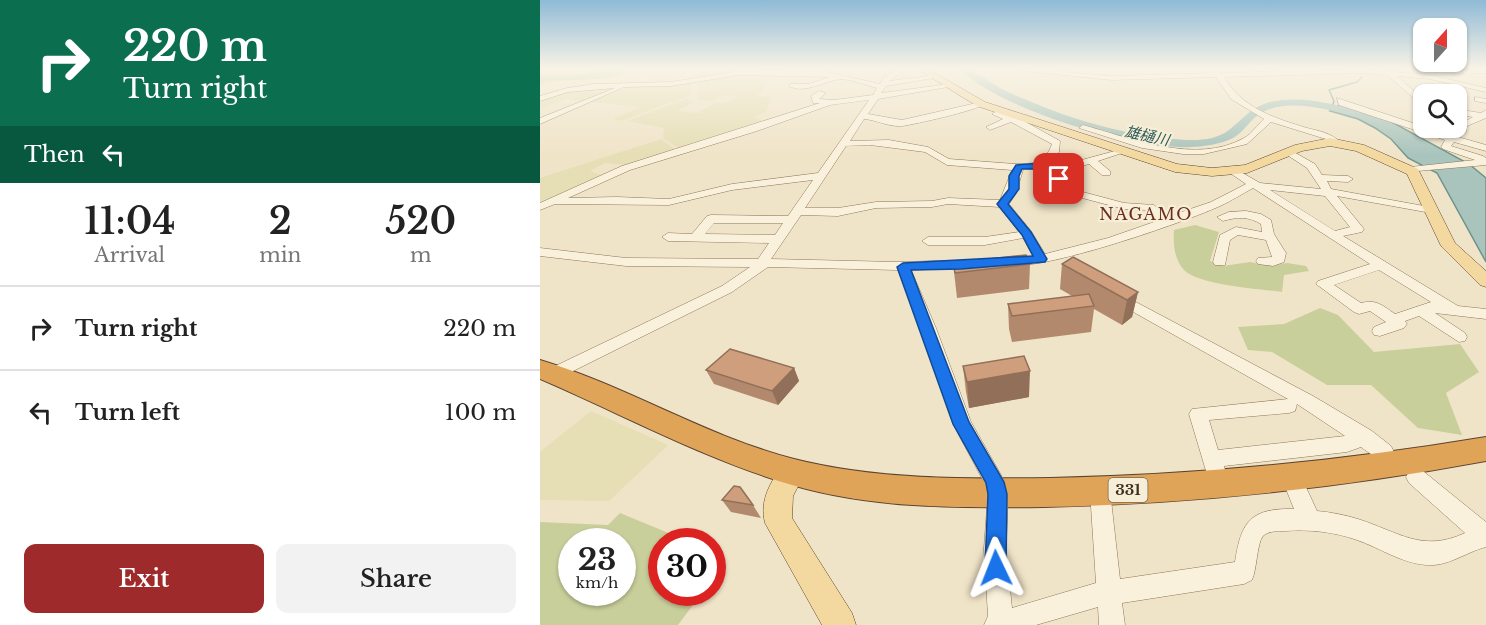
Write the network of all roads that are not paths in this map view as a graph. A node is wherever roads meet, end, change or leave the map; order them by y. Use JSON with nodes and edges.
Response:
{"nodes":[{"id":1,"x":599,"y":97,"type":"edge"},
{"id":2,"x":815,"y":97,"type":"edge"},
{"id":3,"x":849,"y":97,"type":"edge"},
{"id":4,"x":875,"y":97,"type":"edge"},
{"id":5,"x":969,"y":97,"type":"edge"},
{"id":6,"x":1234,"y":97,"type":"edge"},
{"id":7,"x":1340,"y":99,"type":"dead end"},
{"id":8,"x":834,"y":101,"type":"junction"},
{"id":9,"x":981,"y":104,"type":"junction"},
{"id":10,"x":1002,"y":111,"type":"junction"},
{"id":11,"x":1467,"y":112,"type":"edge"},
{"id":12,"x":1485,"y":114,"type":"edge"},
{"id":13,"x":862,"y":116,"type":"junction"},
{"id":14,"x":1272,"y":118,"type":"junction"},
{"id":15,"x":1012,"y":119,"type":"junction"},
{"id":16,"x":540,"y":121,"type":"edge"},
{"id":17,"x":1467,"y":121,"type":"edge"},
{"id":18,"x":1467,"y":124,"type":"edge"},
{"id":19,"x":990,"y":127,"type":"dead end"},
{"id":20,"x":1083,"y":128,"type":"dead end"},
{"id":21,"x":1486,"y":129,"type":"edge"},
{"id":22,"x":1444,"y":138,"type":"edge"},
{"id":23,"x":1454,"y":138,"type":"edge"},
{"id":24,"x":1450,"y":141,"type":"junction"},
{"id":25,"x":1336,"y":143,"type":"junction"},
{"id":26,"x":841,"y":144,"type":"junction"},
{"id":27,"x":1486,"y":148,"type":"edge"},
{"id":28,"x":1119,"y":150,"type":"junction"},
{"id":29,"x":1289,"y":153,"type":"junction"},
{"id":30,"x":1092,"y":161,"type":"junction"},
{"id":31,"x":1482,"y":162,"type":"edge"},
{"id":32,"x":1041,"y":166,"type":"junction"},
{"id":33,"x":1019,"y":167,"type":"junction"},
{"id":34,"x":1416,"y":169,"type":"junction"},
{"id":35,"x":1234,"y":171,"type":"junction"},
{"id":36,"x":1106,"y":173,"type":"dead end"},
{"id":37,"x":820,"y":176,"type":"junction"},
{"id":38,"x":1319,"y":178,"type":"junction"},
{"id":39,"x":1348,"y":179,"type":"dead end"},
{"id":40,"x":1256,"y":184,"type":"junction"},
{"id":41,"x":1328,"y":192,"type":"junction"},
{"id":42,"x":1003,"y":204,"type":"junction"},
{"id":43,"x":545,"y":205,"type":"edge"},
{"id":44,"x":1293,"y":210,"type":"junction"},
{"id":45,"x":1431,"y":210,"type":"junction"},
{"id":46,"x":794,"y":216,"type":"junction"},
{"id":47,"x":1223,"y":217,"type":"dead end"},
{"id":48,"x":1259,"y":218,"type":"junction"},
{"id":49,"x":1165,"y":222,"type":"junction"},
{"id":50,"x":1027,"y":234,"type":"junction"},
{"id":51,"x":1332,"y":235,"type":"junction"},
{"id":52,"x":1270,"y":236,"type":"junction"},
{"id":53,"x":668,"y":237,"type":"dead end"},
{"id":54,"x":1286,"y":237,"type":"dead end"},
{"id":55,"x":694,"y":238,"type":"junction"},
{"id":56,"x":778,"y":239,"type":"junction"},
{"id":57,"x":928,"y":241,"type":"dead end"},
{"id":58,"x":540,"y":252,"type":"edge"},
{"id":59,"x":1043,"y":259,"type":"junction"},
{"id":60,"x":1263,"y":261,"type":"dead end"},
{"id":61,"x":764,"y":262,"type":"junction"},
{"id":62,"x":1220,"y":262,"type":"dead end"},
{"id":63,"x":1380,"y":265,"type":"junction"},
{"id":64,"x":903,"y":267,"type":"junction"},
{"id":65,"x":1067,"y":269,"type":"edge"},
{"id":66,"x":1486,"y":281,"type":"edge"},
{"id":67,"x":1099,"y":286,"type":"edge"},
{"id":68,"x":1421,"y":310,"type":"junction"},
{"id":69,"x":1454,"y":310,"type":"junction"},
{"id":70,"x":1486,"y":314,"type":"edge"},
{"id":71,"x":1392,"y":320,"type":"junction"},
{"id":72,"x":1380,"y":332,"type":"dead end"},
{"id":73,"x":1459,"y":337,"type":"dead end"},
{"id":74,"x":546,"y":372,"type":"edge"},
{"id":75,"x":1289,"y":406,"type":"dead end"},
{"id":76,"x":1365,"y":438,"type":"junction"},
{"id":77,"x":1474,"y":451,"type":"edge"},
{"id":78,"x":1384,"y":452,"type":"dead end"},
{"id":79,"x":793,"y":471,"type":"junction"},
{"id":80,"x":1216,"y":472,"type":"junction"},
{"id":81,"x":1416,"y":477,"type":"dead end"},
{"id":82,"x":1292,"y":479,"type":"junction"},
{"id":83,"x":1100,"y":491,"type":"junction"},
{"id":84,"x":998,"y":494,"type":"junction"},
{"id":85,"x":1310,"y":521,"type":"junction"},
{"id":86,"x":1486,"y":536,"type":"edge"},
{"id":87,"x":1108,"y":594,"type":"junction"},
{"id":88,"x":999,"y":624,"type":"edge"},
{"id":89,"x":840,"y":625,"type":"edge"},
{"id":90,"x":1112,"y":625,"type":"edge"}],
"edges":[{"from":1,"to":16,"type":"street"},
{"from":2,"to":8,"type":"street"},
{"from":3,"to":8,"type":"street"},
{"from":4,"to":13,"type":"street"},
{"from":5,"to":9,"type":"main road"},
{"from":6,"to":14,"type":"street"},
{"from":7,"to":24,"type":"street"},
{"from":8,"to":43,"type":"street"},
{"from":9,"to":10,"type":"main road"},
{"from":9,"to":13,"type":"street"},
{"from":10,"to":15,"type":"street"},
{"from":10,"to":28,"type":"main road"},
{"from":11,"to":12,"type":"street"},
{"from":12,"to":17,"type":"street"},
{"from":13,"to":26,"type":"street"},
{"from":14,"to":20,"type":"street"},
{"from":14,"to":25,"type":"street"},
{"from":15,"to":19,"type":"street"},
{"from":15,"to":32,"type":"street"},
{"from":18,"to":21,"type":"street"},
{"from":22,"to":24,"type":"street"},
{"from":23,"to":24,"type":"street"},
{"from":24,"to":27,"type":"street"},
{"from":24,"to":31,"type":"street"},
{"from":25,"to":29,"type":"main road"},
{"from":25,"to":34,"type":"main road"},
{"from":26,"to":33,"type":"street"},
{"from":26,"to":37,"type":"street"},
{"from":28,"to":30,"type":"street"},
{"from":28,"to":35,"type":"main road"},
{"from":29,"to":35,"type":"main road"},
{"from":29,"to":38,"type":"street"},
{"from":30,"to":32,"type":"street"},
{"from":30,"to":36,"type":"street"},
{"from":31,"to":34,"type":"street"},
{"from":32,"to":33,"type":"street"},
{"from":32,"to":49,"type":"street"},
{"from":33,"to":42,"type":"street"},
{"from":34,"to":45,"type":"main road"},
{"from":35,"to":40,"type":"street"},
{"from":37,"to":43,"type":"street"},
{"from":37,"to":46,"type":"street"},
{"from":38,"to":39,"type":"street"},
{"from":38,"to":41,"type":"street"},
{"from":40,"to":41,"type":"street"},
{"from":40,"to":44,"type":"street"},
{"from":40,"to":49,"type":"street"},
{"from":41,"to":45,"type":"street"},
{"from":41,"to":51,"type":"street"},
{"from":42,"to":46,"type":"street"},
{"from":42,"to":50,"type":"street"},
{"from":44,"to":48,"type":"street"},
{"from":44,"to":51,"type":"street"},
{"from":45,"to":66,"type":"main road"},
{"from":46,"to":55,"type":"street"},
{"from":46,"to":56,"type":"street"},
{"from":47,"to":48,"type":"street"},
{"from":48,"to":52,"type":"street"},
{"from":49,"to":59,"type":"street"},
{"from":50,"to":57,"type":"street"},
{"from":50,"to":59,"type":"street"},
{"from":51,"to":63,"type":"street"},
{"from":52,"to":54,"type":"street"},
{"from":52,"to":60,"type":"street"},
{"from":52,"to":62,"type":"street"},
{"from":53,"to":55,"type":"street"},
{"from":55,"to":56,"type":"street"},
{"from":56,"to":61,"type":"street"},
{"from":58,"to":61,"type":"street"},
{"from":59,"to":64,"type":"street"},
{"from":59,"to":65,"type":"street"},
{"from":61,"to":64,"type":"street"},
{"from":61,"to":74,"type":"street"},
{"from":63,"to":69,"type":"street"},
{"from":63,"to":71,"type":"street"},
{"from":64,"to":84,"type":"street"},
{"from":67,"to":76,"type":"street"},
{"from":68,"to":69,"type":"street"},
{"from":68,"to":71,"type":"street"},
{"from":68,"to":73,"type":"street"},
{"from":69,"to":70,"type":"street"},
{"from":71,"to":72,"type":"street"},
{"from":74,"to":79,"type":"highway","number":"331"},
{"from":75,"to":80,"type":"street"},
{"from":76,"to":78,"type":"street"},
{"from":76,"to":80,"type":"street"},
{"from":77,"to":82,"type":"highway","number":"331"},
{"from":79,"to":84,"type":"highway","number":"331"},
{"from":79,"to":89,"type":"main road"},
{"from":80,"to":82,"type":"highway","number":"331"},
{"from":80,"to":83,"type":"highway","number":"331"},
{"from":81,"to":86,"type":"street"},
{"from":82,"to":85,"type":"street"},
{"from":83,"to":84,"type":"highway","number":"331"},
{"from":83,"to":87,"type":"street"},
{"from":84,"to":88,"type":"street"},
{"from":85,"to":86,"type":"street"},
{"from":85,"to":87,"type":"street"},
{"from":87,"to":88,"type":"street"},
{"from":87,"to":90,"type":"street"}]}
